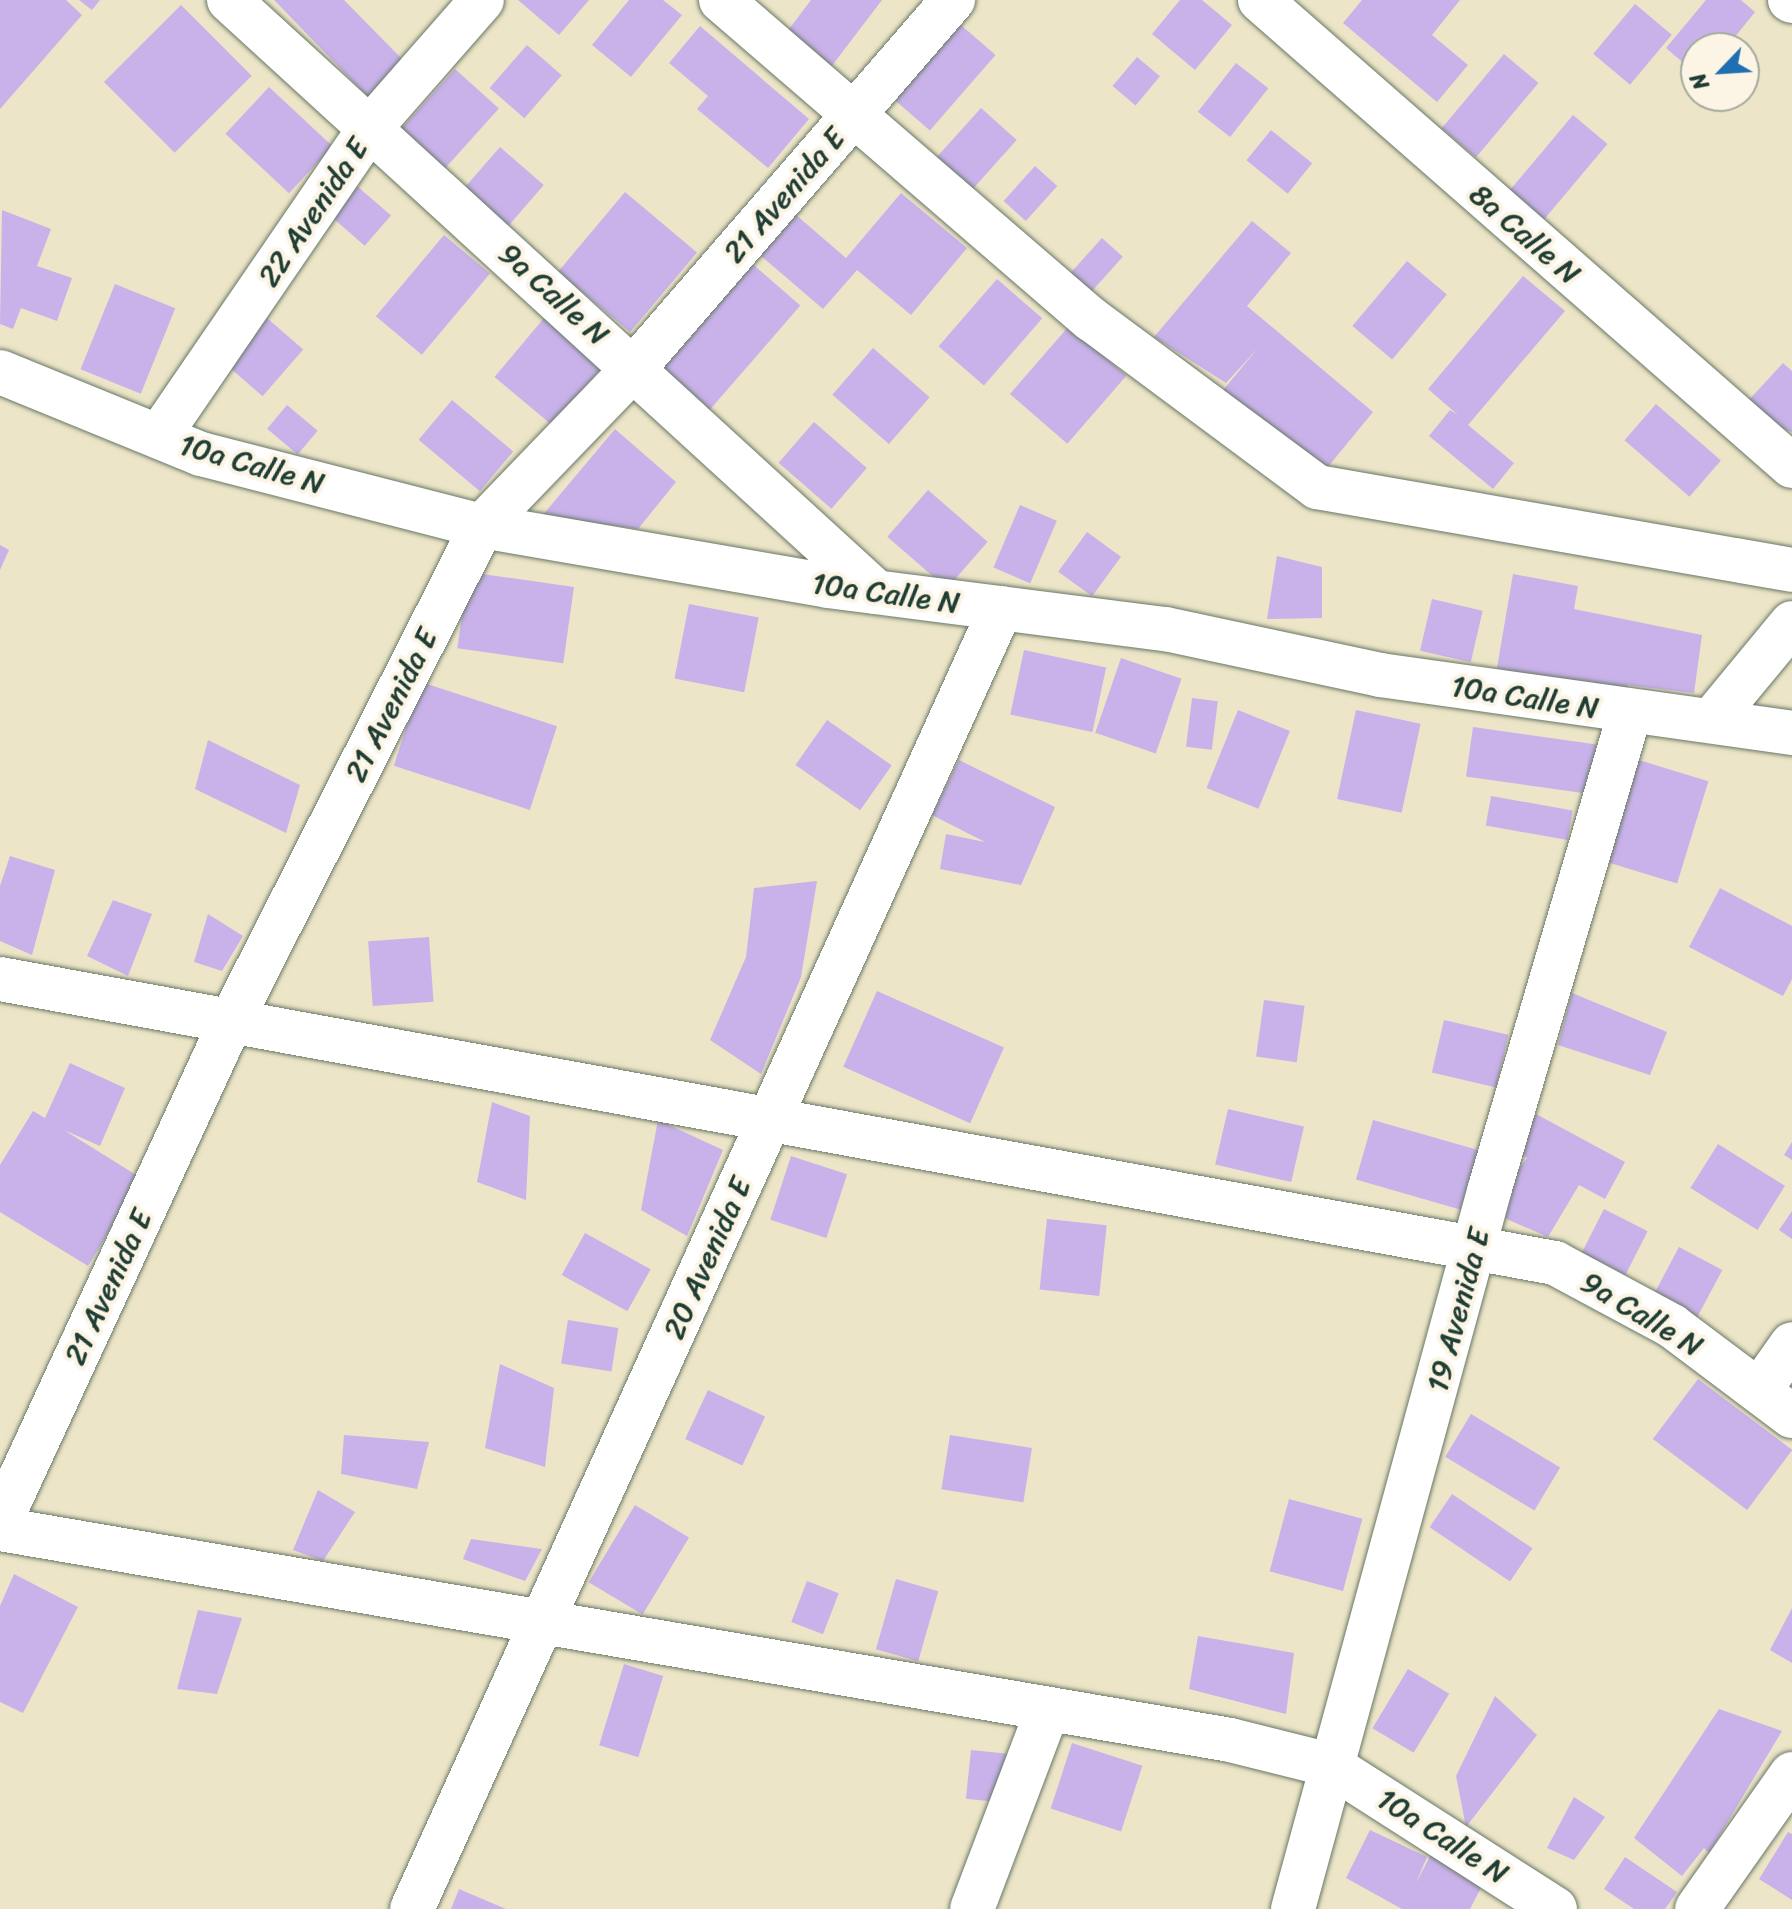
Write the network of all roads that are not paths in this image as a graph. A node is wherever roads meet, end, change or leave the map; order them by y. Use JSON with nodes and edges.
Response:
{"nodes":[{"id":1,"x":229,"y":0,"type":"edge"},
{"id":2,"x":482,"y":0,"type":"edge"},
{"id":3,"x":721,"y":0,"type":"edge"},
{"id":4,"x":953,"y":0,"type":"edge"},
{"id":5,"x":1260,"y":0,"type":"edge"},
{"id":6,"x":852,"y":117,"type":"junction"},
{"id":7,"x":370,"y":128,"type":"junction"},
{"id":8,"x":635,"y":367,"type":"junction"},
{"id":9,"x":0,"y":372,"type":"edge"},
{"id":10,"x":159,"y":436,"type":"junction"},
{"id":11,"x":1792,"y":466,"type":"edge"},
{"id":12,"x":482,"y":526,"type":"junction"},
{"id":13,"x":1792,"y":570,"type":"edge"},
{"id":14,"x":876,"y":592,"type":"junction"},
{"id":15,"x":1001,"y":608,"type":"junction"},
{"id":16,"x":1792,"y":623,"type":"edge"},
{"id":17,"x":1630,"y":713,"type":"junction"},
{"id":18,"x":1711,"y":721,"type":"junction"},
{"id":19,"x":1792,"y":733,"type":"edge"},
{"id":20,"x":0,"y":979,"type":"edge"},
{"id":21,"x":232,"y":1019,"type":"junction"},
{"id":22,"x":771,"y":1118,"type":"junction"},
{"id":23,"x":1477,"y":1246,"type":"junction"},
{"id":24,"x":1792,"y":1344,"type":"edge"},
{"id":25,"x":1776,"y":1404,"type":"edge"},
{"id":26,"x":0,"y":1522,"type":"edge"},
{"id":27,"x":0,"y":1529,"type":"edge"},
{"id":28,"x":543,"y":1621,"type":"junction"},
{"id":29,"x":1048,"y":1709,"type":"junction"},
{"id":30,"x":1330,"y":1765,"type":"junction"},
{"id":31,"x":1792,"y":1774,"type":"edge"},
{"id":32,"x":412,"y":1909,"type":"edge"},
{"id":33,"x":972,"y":1909,"type":"edge"},
{"id":34,"x":1293,"y":1909,"type":"edge"},
{"id":35,"x":1555,"y":1909,"type":"edge"},
{"id":36,"x":1697,"y":1909,"type":"edge"}],
"edges":[{"from":1,"to":7,"type":"street","name":"9a Calle N"},
{"from":2,"to":7,"type":"street","name":"22 Avenida E"},
{"from":3,"to":6,"type":"street"},
{"from":4,"to":6,"type":"street","name":"21 Avenida E"},
{"from":5,"to":11,"type":"street","name":"8a Calle N"},
{"from":6,"to":8,"type":"street","name":"21 Avenida E"},
{"from":6,"to":13,"type":"street"},
{"from":7,"to":8,"type":"street","name":"9a Calle N"},
{"from":7,"to":10,"type":"street","name":"22 Avenida E"},
{"from":8,"to":12,"type":"street","name":"21 Avenida E"},
{"from":8,"to":14,"type":"street","name":"9a Calle N"},
{"from":9,"to":10,"type":"street","name":"10a Calle N"},
{"from":10,"to":12,"type":"street","name":"10a Calle N"},
{"from":12,"to":14,"type":"street","name":"10a Calle N"},
{"from":12,"to":21,"type":"street","name":"21 Avenida E"},
{"from":14,"to":15,"type":"street","name":"10a Calle N"},
{"from":15,"to":17,"type":"street","name":"10a Calle N"},
{"from":15,"to":22,"type":"street","name":"20 Avenida E"},
{"from":16,"to":18,"type":"street"},
{"from":17,"to":18,"type":"street","name":"10a Calle N"},
{"from":17,"to":23,"type":"street","name":"19 Avenida E"},
{"from":18,"to":19,"type":"street","name":"10a Calle N"},
{"from":20,"to":21,"type":"street","name":"9a Calle N"},
{"from":21,"to":22,"type":"street","name":"9a Calle N"},
{"from":21,"to":26,"type":"street","name":"21 Avenida E"},
{"from":22,"to":23,"type":"street","name":"9a Calle N"},
{"from":22,"to":28,"type":"street","name":"20 Avenida E"},
{"from":23,"to":25,"type":"street","name":"9a Calle N"},
{"from":23,"to":30,"type":"street","name":"19 Avenida E"},
{"from":24,"to":25,"type":"street"},
{"from":27,"to":28,"type":"street"},
{"from":28,"to":29,"type":"street"},
{"from":28,"to":32,"type":"street","name":"20 Avenida E"},
{"from":29,"to":30,"type":"street"},
{"from":29,"to":33,"type":"street"},
{"from":30,"to":34,"type":"street","name":"19 Avenida E"},
{"from":30,"to":35,"type":"street","name":"10a Calle N"},
{"from":31,"to":36,"type":"street"}]}
